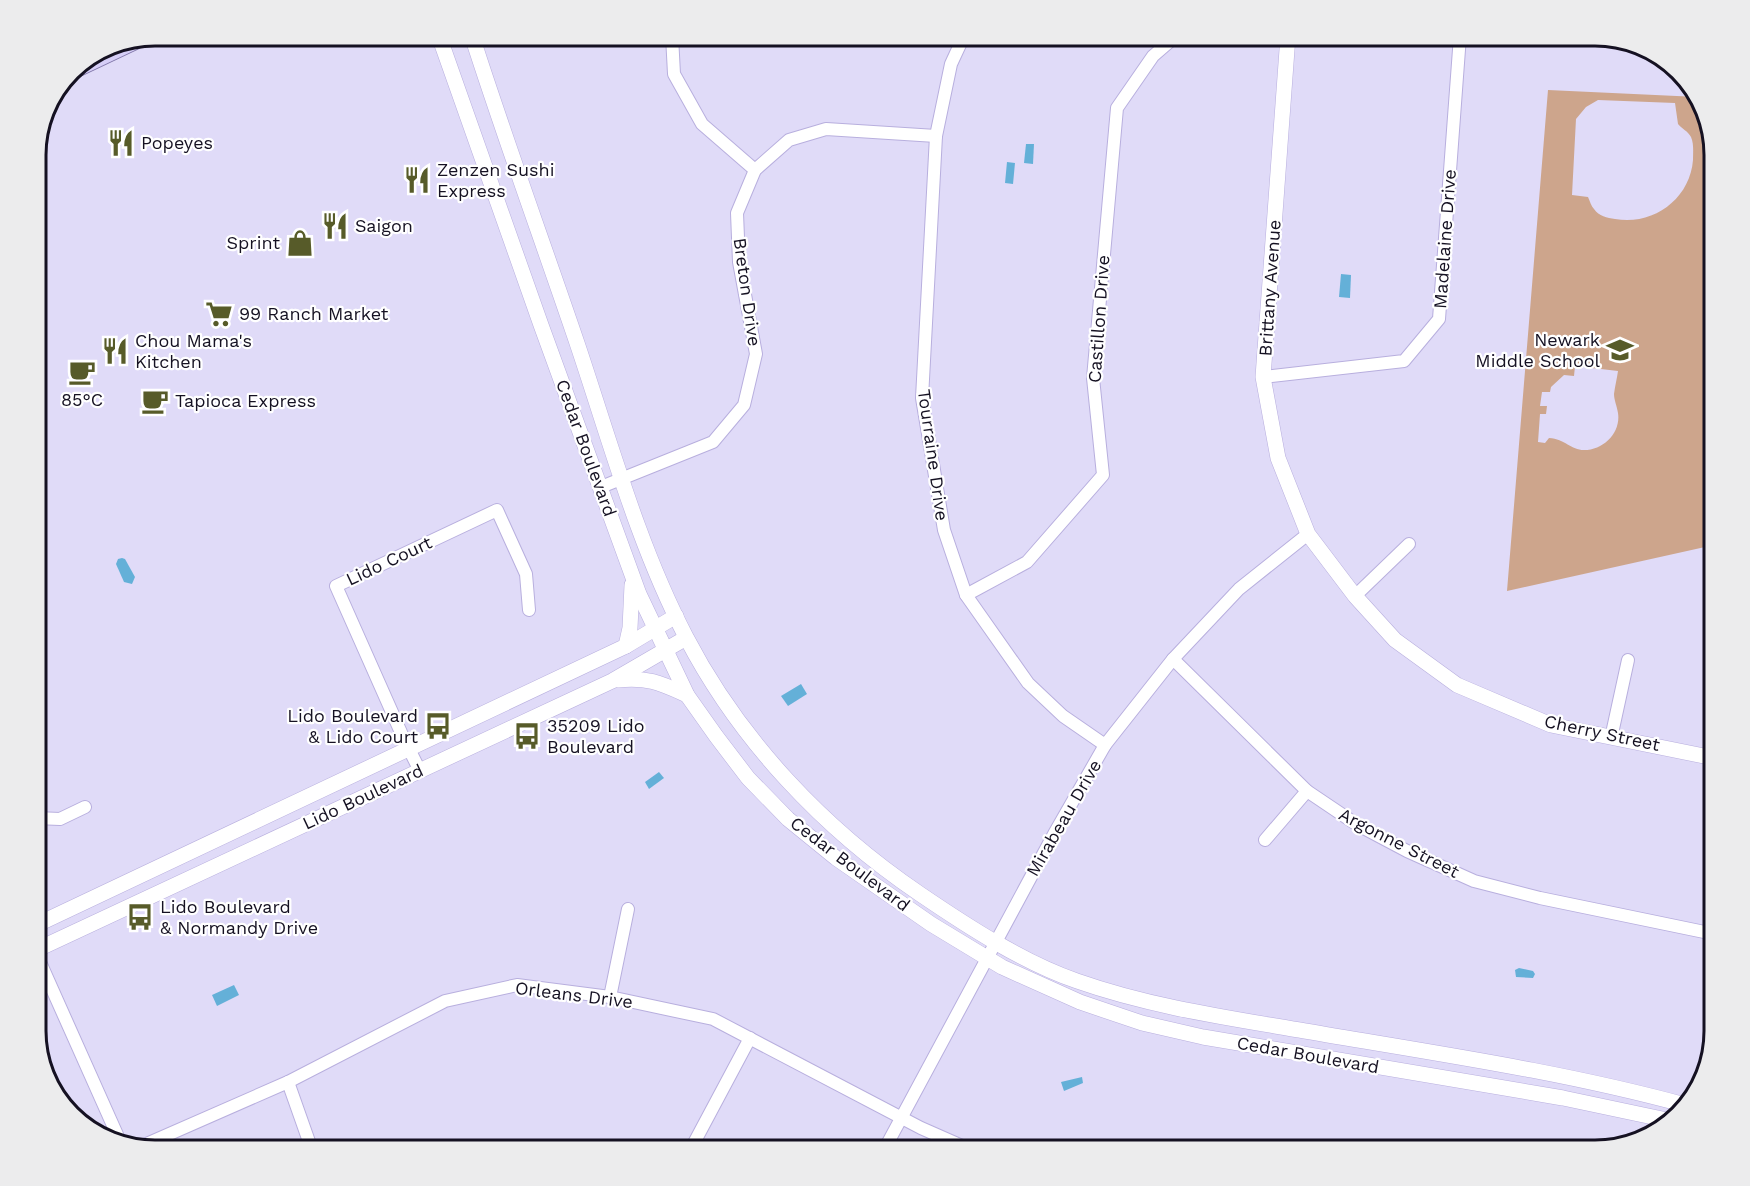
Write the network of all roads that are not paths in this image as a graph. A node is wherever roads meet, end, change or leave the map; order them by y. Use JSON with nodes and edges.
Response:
{"nodes":[{"id":1,"x":959,"y":46,"type":"edge"},
{"id":2,"x":1164,"y":46,"type":"edge"},
{"id":3,"x":1287,"y":46,"type":"edge"},
{"id":4,"x":1459,"y":46,"type":"edge"},
{"id":5,"x":443,"y":47,"type":"edge"},
{"id":6,"x":476,"y":47,"type":"edge"},
{"id":7,"x":673,"y":47,"type":"edge"},
{"id":8,"x":936,"y":136,"type":"junction"},
{"id":9,"x":755,"y":170,"type":"junction"},
{"id":10,"x":1263,"y":377,"type":"junction"},
{"id":11,"x":622,"y":478,"type":"junction"},
{"id":12,"x":601,"y":487,"type":"junction"},
{"id":13,"x":1308,"y":534,"type":"junction"},
{"id":14,"x":1410,"y":544,"type":"dead end"},
{"id":15,"x":632,"y":576,"type":"junction"},
{"id":16,"x":966,"y":595,"type":"junction"},
{"id":17,"x":1354,"y":596,"type":"junction"},
{"id":18,"x":529,"y":610,"type":"dead end"},
{"id":19,"x":676,"y":616,"type":"junction"},
{"id":20,"x":656,"y":629,"type":"junction"},
{"id":21,"x":686,"y":638,"type":"junction"},
{"id":22,"x":626,"y":646,"type":"junction"},
{"id":23,"x":665,"y":649,"type":"junction"},
{"id":24,"x":1173,"y":659,"type":"junction"},
{"id":25,"x":1628,"y":660,"type":"dead end"},
{"id":26,"x":612,"y":681,"type":"junction"},
{"id":27,"x":687,"y":695,"type":"junction"},
{"id":28,"x":1611,"y":738,"type":"junction"},
{"id":29,"x":1106,"y":745,"type":"junction"},
{"id":30,"x":409,"y":749,"type":"junction"},
{"id":31,"x":1704,"y":756,"type":"edge"},
{"id":32,"x":420,"y":771,"type":"junction"},
{"id":33,"x":1306,"y":791,"type":"junction"},
{"id":34,"x":85,"y":807,"type":"dead end"},
{"id":35,"x":47,"y":818,"type":"edge"},
{"id":36,"x":1265,"y":840,"type":"dead end"},
{"id":37,"x":628,"y":909,"type":"dead end"},
{"id":38,"x":47,"y":920,"type":"edge"},
{"id":39,"x":1704,"y":932,"type":"edge"},
{"id":40,"x":996,"y":941,"type":"junction"},
{"id":41,"x":47,"y":946,"type":"edge"},
{"id":42,"x":987,"y":958,"type":"junction"},
{"id":43,"x":47,"y":976,"type":"edge"},
{"id":44,"x":610,"y":997,"type":"junction"},
{"id":45,"x":750,"y":1038,"type":"junction"},
{"id":46,"x":288,"y":1082,"type":"junction"},
{"id":47,"x":1675,"y":1103,"type":"edge"},
{"id":48,"x":901,"y":1118,"type":"junction"},
{"id":49,"x":1659,"y":1118,"type":"edge"},
{"id":50,"x":116,"y":1132,"type":"edge"},
{"id":51,"x":156,"y":1140,"type":"edge"},
{"id":52,"x":308,"y":1140,"type":"edge"},
{"id":53,"x":696,"y":1140,"type":"edge"},
{"id":54,"x":889,"y":1140,"type":"edge"},
{"id":55,"x":949,"y":1140,"type":"edge"}],
"edges":[{"from":1,"to":8,"type":"street","name":"Tourraine Drive"},
{"from":2,"to":16,"type":"street","name":"Castillon Drive"},
{"from":3,"to":10,"type":"street","name":"Brittany Avenue"},
{"from":4,"to":10,"type":"street","name":"Madelaine Drive"},
{"from":5,"to":12,"type":"street","name":"Cedar Boulevard"},
{"from":6,"to":11,"type":"street","name":"Cedar Boulevard"},
{"from":7,"to":9,"type":"street"},
{"from":8,"to":9,"type":"street","name":"Breton Drive"},
{"from":8,"to":16,"type":"street","name":"Tourraine Drive"},
{"from":9,"to":11,"type":"street","name":"Breton Drive"},
{"from":10,"to":13,"type":"street","name":"Brittany Avenue"},
{"from":11,"to":12,"type":"street","name":"Breton Drive"},
{"from":11,"to":19,"type":"street","name":"Cedar Boulevard"},
{"from":12,"to":15,"type":"street","name":"Cedar Boulevard"},
{"from":13,"to":17,"type":"street","name":"Cherry Street"},
{"from":13,"to":24,"type":"street","name":"Mirabeau Drive"},
{"from":14,"to":17,"type":"street"},
{"from":15,"to":20,"type":"street","name":"Cedar Boulevard"},
{"from":15,"to":22,"type":"street"},
{"from":16,"to":29,"type":"street","name":"Tourraine Drive"},
{"from":17,"to":28,"type":"street","name":"Cherry Street"},
{"from":18,"to":30,"type":"street","name":"Lido Court"},
{"from":19,"to":20,"type":"street","name":"Lido Boulevard"},
{"from":19,"to":21,"type":"street","name":"Cedar Boulevard"},
{"from":20,"to":22,"type":"street","name":"Lido Boulevard"},
{"from":20,"to":23,"type":"street","name":"Cedar Boulevard"},
{"from":21,"to":23,"type":"street","name":"Lido Boulevard"},
{"from":21,"to":40,"type":"street","name":"Cedar Boulevard"},
{"from":22,"to":30,"type":"street","name":"Lido Boulevard"},
{"from":23,"to":26,"type":"street","name":"Lido Boulevard"},
{"from":23,"to":27,"type":"street","name":"Cedar Boulevard"},
{"from":24,"to":29,"type":"street","name":"Mirabeau Drive"},
{"from":24,"to":33,"type":"street","name":"Argonne Street"},
{"from":25,"to":28,"type":"street"},
{"from":26,"to":27,"type":"street"},
{"from":26,"to":32,"type":"street","name":"Lido Boulevard"},
{"from":27,"to":42,"type":"street","name":"Cedar Boulevard"},
{"from":28,"to":31,"type":"street","name":"Cherry Street"},
{"from":29,"to":40,"type":"street","name":"Mirabeau Drive"},
{"from":30,"to":32,"type":"street","name":"Lido Court"},
{"from":30,"to":38,"type":"street","name":"Lido Boulevard"},
{"from":32,"to":41,"type":"street","name":"Lido Boulevard"},
{"from":33,"to":36,"type":"street"},
{"from":33,"to":39,"type":"street","name":"Argonne Street"},
{"from":34,"to":35,"type":"street"},
{"from":37,"to":44,"type":"street"},
{"from":40,"to":42,"type":"street","name":"Mirabeau Drive"},
{"from":40,"to":47,"type":"street","name":"Cedar Boulevard"},
{"from":42,"to":48,"type":"street","name":"Mirabeau Drive"},
{"from":42,"to":49,"type":"street","name":"Cedar Boulevard"},
{"from":43,"to":50,"type":"street"},
{"from":44,"to":45,"type":"street","name":"Orleans Drive"},
{"from":44,"to":46,"type":"street","name":"Orleans Drive"},
{"from":45,"to":48,"type":"street","name":"Orleans Drive"},
{"from":45,"to":53,"type":"street"},
{"from":46,"to":51,"type":"street","name":"Orleans Drive"},
{"from":46,"to":52,"type":"street"},
{"from":48,"to":54,"type":"street","name":"Mirabeau Drive"},
{"from":48,"to":55,"type":"street","name":"Orleans Drive"}]}
